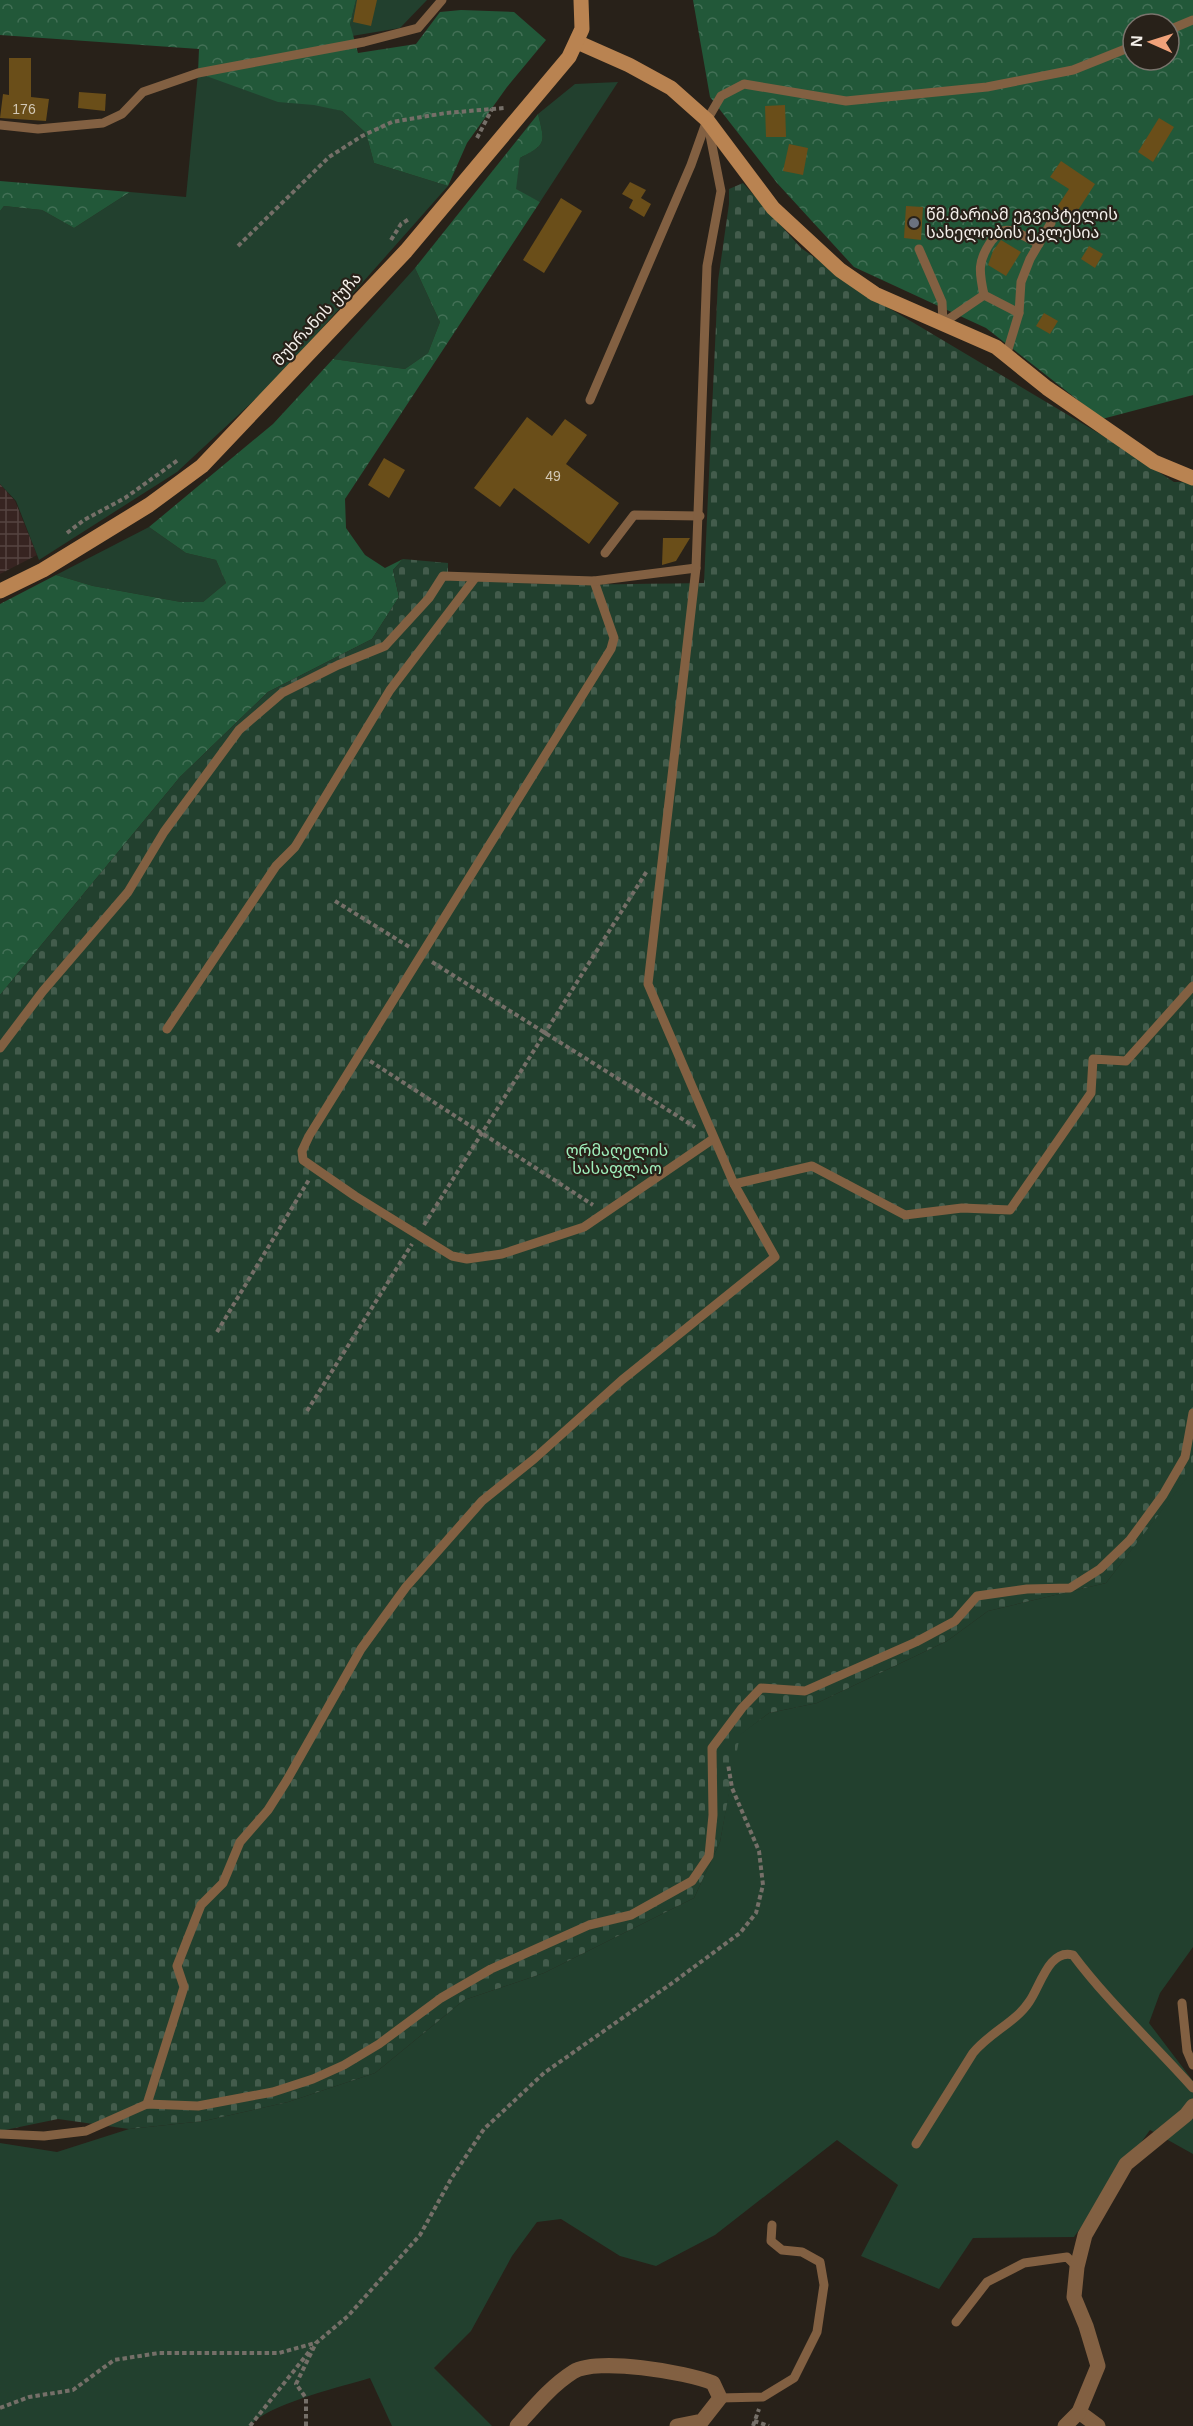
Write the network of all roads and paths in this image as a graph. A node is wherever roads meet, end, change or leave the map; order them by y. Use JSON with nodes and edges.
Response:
{"nodes":[{"id":1,"x":442,"y":0,"type":"edge"},
{"id":2,"x":581,"y":0,"type":"edge"},
{"id":3,"x":577,"y":42,"type":"junction"},
{"id":4,"x":1121,"y":51,"type":"edge"},
{"id":5,"x":526,"y":106,"type":"junction"},
{"id":6,"x":492,"y":109,"type":"junction"},
{"id":7,"x":707,"y":120,"type":"junction"},
{"id":8,"x":0,"y":125,"type":"edge"},
{"id":9,"x":476,"y":139,"type":"dead end"},
{"id":10,"x":418,"y":213,"type":"dead end"},
{"id":11,"x":1052,"y":223,"type":"dead end"},
{"id":12,"x":1039,"y":244,"type":"junction"},
{"id":13,"x":238,"y":246,"type":"dead end"},
{"id":14,"x":384,"y":249,"type":"dead end"},
{"id":15,"x":919,"y":249,"type":"dead end"},
{"id":16,"x":984,"y":295,"type":"junction"},
{"id":17,"x":1019,"y":313,"type":"junction"},
{"id":18,"x":943,"y":324,"type":"junction"},
{"id":19,"x":1006,"y":356,"type":"junction"},
{"id":20,"x":590,"y":400,"type":"dead end"},
{"id":21,"x":183,"y":456,"type":"dead end"},
{"id":22,"x":1191,"y":482,"type":"edge"},
{"id":23,"x":700,"y":516,"type":"junction"},
{"id":24,"x":63,"y":537,"type":"dead end"},
{"id":25,"x":605,"y":553,"type":"dead end"},
{"id":26,"x":696,"y":568,"type":"junction"},
{"id":27,"x":475,"y":578,"type":"junction"},
{"id":28,"x":594,"y":581,"type":"junction"},
{"id":29,"x":0,"y":591,"type":"edge"},
{"id":30,"x":664,"y":843,"type":"junction"},
{"id":31,"x":335,"y":901,"type":"dead end"},
{"id":32,"x":421,"y":955,"type":"junction"},
{"id":33,"x":1193,"y":986,"type":"edge"},
{"id":34,"x":167,"y":1029,"type":"dead end"},
{"id":35,"x":545,"y":1033,"type":"junction"},
{"id":36,"x":0,"y":1048,"type":"edge"},
{"id":37,"x":359,"y":1054,"type":"junction"},
{"id":38,"x":482,"y":1133,"type":"junction"},
{"id":39,"x":713,"y":1139,"type":"junction"},
{"id":40,"x":315,"y":1170,"type":"junction"},
{"id":41,"x":734,"y":1184,"type":"junction"},
{"id":42,"x":605,"y":1213,"type":"junction"},
{"id":43,"x":418,"y":1235,"type":"junction"},
{"id":44,"x":217,"y":1332,"type":"dead end"},
{"id":45,"x":307,"y":1411,"type":"dead end"},
{"id":46,"x":1193,"y":1413,"type":"edge"},
{"id":47,"x":722,"y":1734,"type":"junction"},
{"id":48,"x":1182,"y":2003,"type":"dead end"},
{"id":49,"x":1193,"y":2065,"type":"edge"},
{"id":50,"x":1193,"y":2088,"type":"edge"},
{"id":51,"x":147,"y":2104,"type":"junction"},
{"id":52,"x":1193,"y":2106,"type":"edge"},
{"id":53,"x":0,"y":2134,"type":"edge"},
{"id":54,"x":916,"y":2144,"type":"dead end"},
{"id":55,"x":772,"y":2225,"type":"dead end"},
{"id":56,"x":1077,"y":2267,"type":"junction"},
{"id":57,"x":956,"y":2322,"type":"dead end"},
{"id":58,"x":316,"y":2343,"type":"junction"},
{"id":59,"x":720,"y":2398,"type":"junction"},
{"id":60,"x":0,"y":2408,"type":"edge"},
{"id":61,"x":1079,"y":2412,"type":"junction"},
{"id":62,"x":754,"y":2421,"type":"dead end"},
{"id":63,"x":250,"y":2426,"type":"edge"},
{"id":64,"x":306,"y":2426,"type":"edge"},
{"id":65,"x":517,"y":2426,"type":"edge"},
{"id":66,"x":677,"y":2426,"type":"edge"},
{"id":67,"x":769,"y":2426,"type":"edge"},
{"id":68,"x":1065,"y":2426,"type":"edge"},
{"id":69,"x":1098,"y":2426,"type":"edge"}],
"edges":[{"from":1,"to":8,"type":"lane"},
{"from":2,"to":3,"type":"street","name":"მუხრანის ქუჩა"},
{"from":3,"to":5,"type":"street","name":"მუხრანის ქუჩა"},
{"from":3,"to":7,"type":"street"},
{"from":4,"to":7,"type":"lane"},
{"from":5,"to":6,"type":"path"},
{"from":5,"to":29,"type":"street","name":"მუხრანის ქუჩა"},
{"from":6,"to":9,"type":"path"},
{"from":6,"to":13,"type":"path"},
{"from":7,"to":18,"type":"street"},
{"from":7,"to":20,"type":"lane"},
{"from":7,"to":23,"type":"lane"},
{"from":10,"to":14,"type":"path"},
{"from":11,"to":12,"type":"lane"},
{"from":12,"to":16,"type":"lane"},
{"from":12,"to":17,"type":"lane"},
{"from":15,"to":18,"type":"lane"},
{"from":16,"to":17,"type":"lane"},
{"from":16,"to":18,"type":"lane"},
{"from":17,"to":19,"type":"lane"},
{"from":18,"to":19,"type":"street"},
{"from":19,"to":22,"type":"street"},
{"from":21,"to":24,"type":"path"},
{"from":23,"to":25,"type":"lane"},
{"from":23,"to":26,"type":"lane"},
{"from":26,"to":28,"type":"lane"},
{"from":26,"to":30,"type":"lane"},
{"from":27,"to":28,"type":"lane"},
{"from":27,"to":34,"type":"lane"},
{"from":27,"to":36,"type":"lane"},
{"from":28,"to":32,"type":"lane"},
{"from":30,"to":35,"type":"path"},
{"from":30,"to":39,"type":"lane"},
{"from":31,"to":32,"type":"path"},
{"from":32,"to":35,"type":"path"},
{"from":32,"to":37,"type":"lane"},
{"from":33,"to":41,"type":"lane"},
{"from":35,"to":38,"type":"path"},
{"from":35,"to":39,"type":"path"},
{"from":37,"to":38,"type":"path"},
{"from":37,"to":40,"type":"lane"},
{"from":38,"to":42,"type":"path"},
{"from":38,"to":43,"type":"path"},
{"from":39,"to":41,"type":"lane"},
{"from":39,"to":42,"type":"lane"},
{"from":40,"to":43,"type":"lane"},
{"from":40,"to":44,"type":"path"},
{"from":41,"to":51,"type":"lane"},
{"from":42,"to":43,"type":"lane"},
{"from":43,"to":45,"type":"path"},
{"from":46,"to":47,"type":"lane"},
{"from":47,"to":51,"type":"lane"},
{"from":47,"to":58,"type":"path"},
{"from":48,"to":49,"type":"lane"},
{"from":50,"to":54,"type":"lane"},
{"from":51,"to":53,"type":"lane"},
{"from":52,"to":56,"type":"street"},
{"from":55,"to":59,"type":"lane"},
{"from":56,"to":57,"type":"lane"},
{"from":56,"to":61,"type":"street"},
{"from":58,"to":60,"type":"path"},
{"from":58,"to":63,"type":"path"},
{"from":58,"to":64,"type":"path"},
{"from":59,"to":65,"type":"street"},
{"from":59,"to":66,"type":"street"},
{"from":61,"to":68,"type":"street"},
{"from":61,"to":69,"type":"street"},
{"from":62,"to":67,"type":"path"}]}
